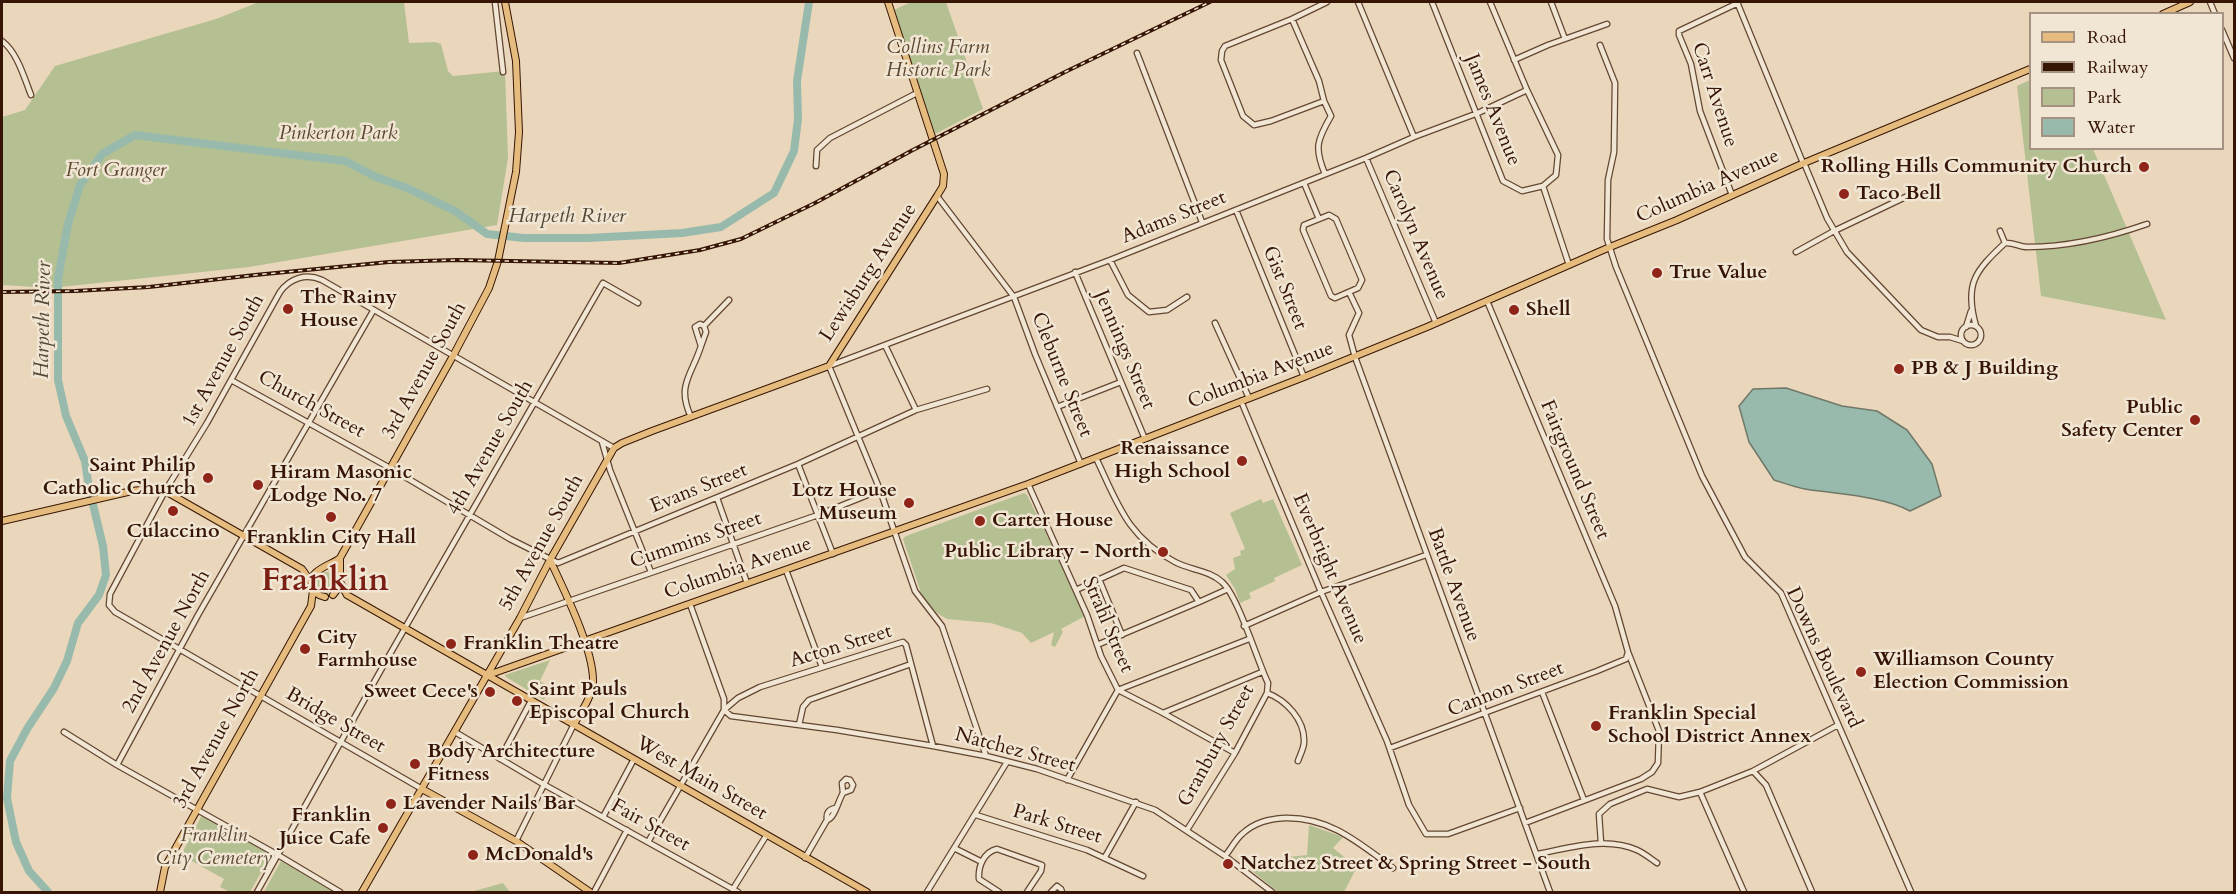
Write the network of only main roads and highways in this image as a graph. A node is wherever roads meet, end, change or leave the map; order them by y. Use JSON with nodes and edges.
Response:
{"nodes":[{"id":1,"x":505,"y":2,"type":"edge"},
{"id":2,"x":888,"y":2,"type":"edge"},
{"id":3,"x":2190,"y":2,"type":"edge"},
{"id":4,"x":2168,"y":12,"type":"edge"},
{"id":5,"x":2029,"y":70,"type":"edge"},
{"id":6,"x":607,"y":459,"type":"joint"},
{"id":7,"x":2,"y":521,"type":"edge"},
{"id":8,"x":340,"y":558,"type":"junction"},
{"id":9,"x":550,"y":560,"type":"junction"},
{"id":10,"x":325,"y":568,"type":"junction"},
{"id":11,"x":302,"y":569,"type":"junction"},
{"id":12,"x":317,"y":570,"type":"junction"},
{"id":13,"x":340,"y":580,"type":"junction"},
{"id":14,"x":312,"y":586,"type":"junction"},
{"id":15,"x":333,"y":595,"type":"junction"},
{"id":16,"x":347,"y":595,"type":"junction"},
{"id":17,"x":325,"y":597,"type":"junction"},
{"id":18,"x":311,"y":606,"type":"junction"},
{"id":19,"x":584,"y":641,"type":"junction"},
{"id":20,"x":488,"y":675,"type":"junction"},
{"id":21,"x":574,"y":724,"type":"junction"},
{"id":22,"x":422,"y":789,"type":"junction"},
{"id":23,"x":160,"y":892,"type":"edge"},
{"id":24,"x":362,"y":892,"type":"edge"},
{"id":25,"x":592,"y":892,"type":"edge"},
{"id":26,"x":867,"y":892,"type":"edge"}],
"edges":[{"from":1,"to":8,"type":"main road","name":"3rd Avenue South"},
{"from":2,"to":6,"type":"main road","name":"Lewisburg Avenue"},
{"from":3,"to":4,"type":"main road"},
{"from":5,"to":19,"type":"main road","name":"Columbia Avenue"},
{"from":6,"to":9,"type":"main road","name":"5th Avenue South"},
{"from":7,"to":11,"type":"main road"},
{"from":8,"to":10,"type":"main road","name":"3rd Avenue South"},
{"from":8,"to":13,"type":"main road","name":"3rd Avenue South"},
{"from":9,"to":19,"type":"main road"},
{"from":9,"to":20,"type":"main road","name":"5th Avenue South"},
{"from":10,"to":12,"type":"main road"},
{"from":10,"to":13,"type":"main road"},
{"from":11,"to":12,"type":"main road"},
{"from":11,"to":14,"type":"main road"},
{"from":12,"to":14,"type":"main road"},
{"from":13,"to":15,"type":"main road"},
{"from":13,"to":16,"type":"main road"},
{"from":14,"to":17,"type":"main road"},
{"from":14,"to":18,"type":"main road","name":"3rd Avenue North"},
{"from":15,"to":16,"type":"main road"},
{"from":15,"to":17,"type":"main road"},
{"from":16,"to":20,"type":"main road","name":"West Main Street"},
{"from":17,"to":18,"type":"main road","name":"3rd Avenue North"},
{"from":18,"to":23,"type":"main road","name":"3rd Avenue North"},
{"from":19,"to":20,"type":"main road","name":"Columbia Avenue"},
{"from":19,"to":21,"type":"main road"},
{"from":20,"to":21,"type":"main road","name":"West Main Street"},
{"from":20,"to":22,"type":"main road","name":"5th Avenue South"},
{"from":21,"to":26,"type":"main road","name":"West Main Street"},
{"from":22,"to":24,"type":"main road","name":"5th Avenue South"},
{"from":22,"to":25,"type":"main road"}]}
